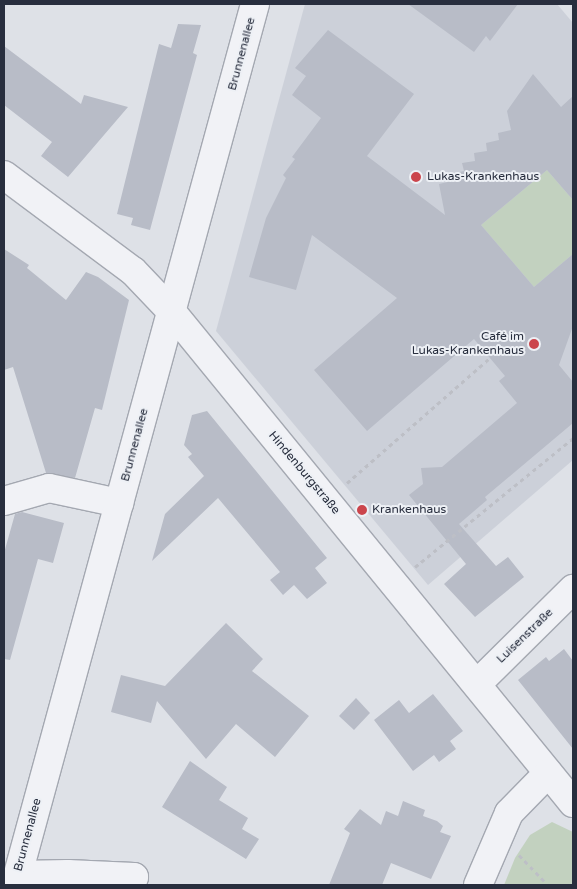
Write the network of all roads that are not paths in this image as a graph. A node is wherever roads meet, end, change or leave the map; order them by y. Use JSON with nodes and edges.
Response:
{"nodes":[{"id":1,"x":255,"y":4,"type":"edge"},
{"id":2,"x":6,"y":182,"type":"edge"},
{"id":3,"x":172,"y":312,"type":"junction"},
{"id":4,"x":4,"y":501,"type":"edge"},
{"id":5,"x":119,"y":503,"type":"junction"},
{"id":6,"x":573,"y":590,"type":"edge"},
{"id":7,"x":478,"y":683,"type":"junction"},
{"id":8,"x":548,"y":773,"type":"junction"},
{"id":9,"x":573,"y":803,"type":"edge"},
{"id":10,"x":14,"y":868,"type":"edge"},
{"id":11,"x":132,"y":885,"type":"edge"},
{"id":12,"x":478,"y":885,"type":"edge"}],
"edges":[{"from":1,"to":3,"type":"street","name":"Brunnenallee"},
{"from":2,"to":3,"type":"street","name":"Hindenburgstraße"},
{"from":3,"to":5,"type":"street","name":"Brunnenallee"},
{"from":3,"to":7,"type":"street","name":"Hindenburgstraße"},
{"from":4,"to":5,"type":"street"},
{"from":5,"to":10,"type":"street","name":"Brunnenallee"},
{"from":6,"to":7,"type":"street","name":"Luisenstraße"},
{"from":7,"to":8,"type":"street","name":"Hindenburgstraße"},
{"from":8,"to":9,"type":"street","name":"Hindenburgstraße"},
{"from":8,"to":12,"type":"street"},
{"from":10,"to":11,"type":"street"}]}
